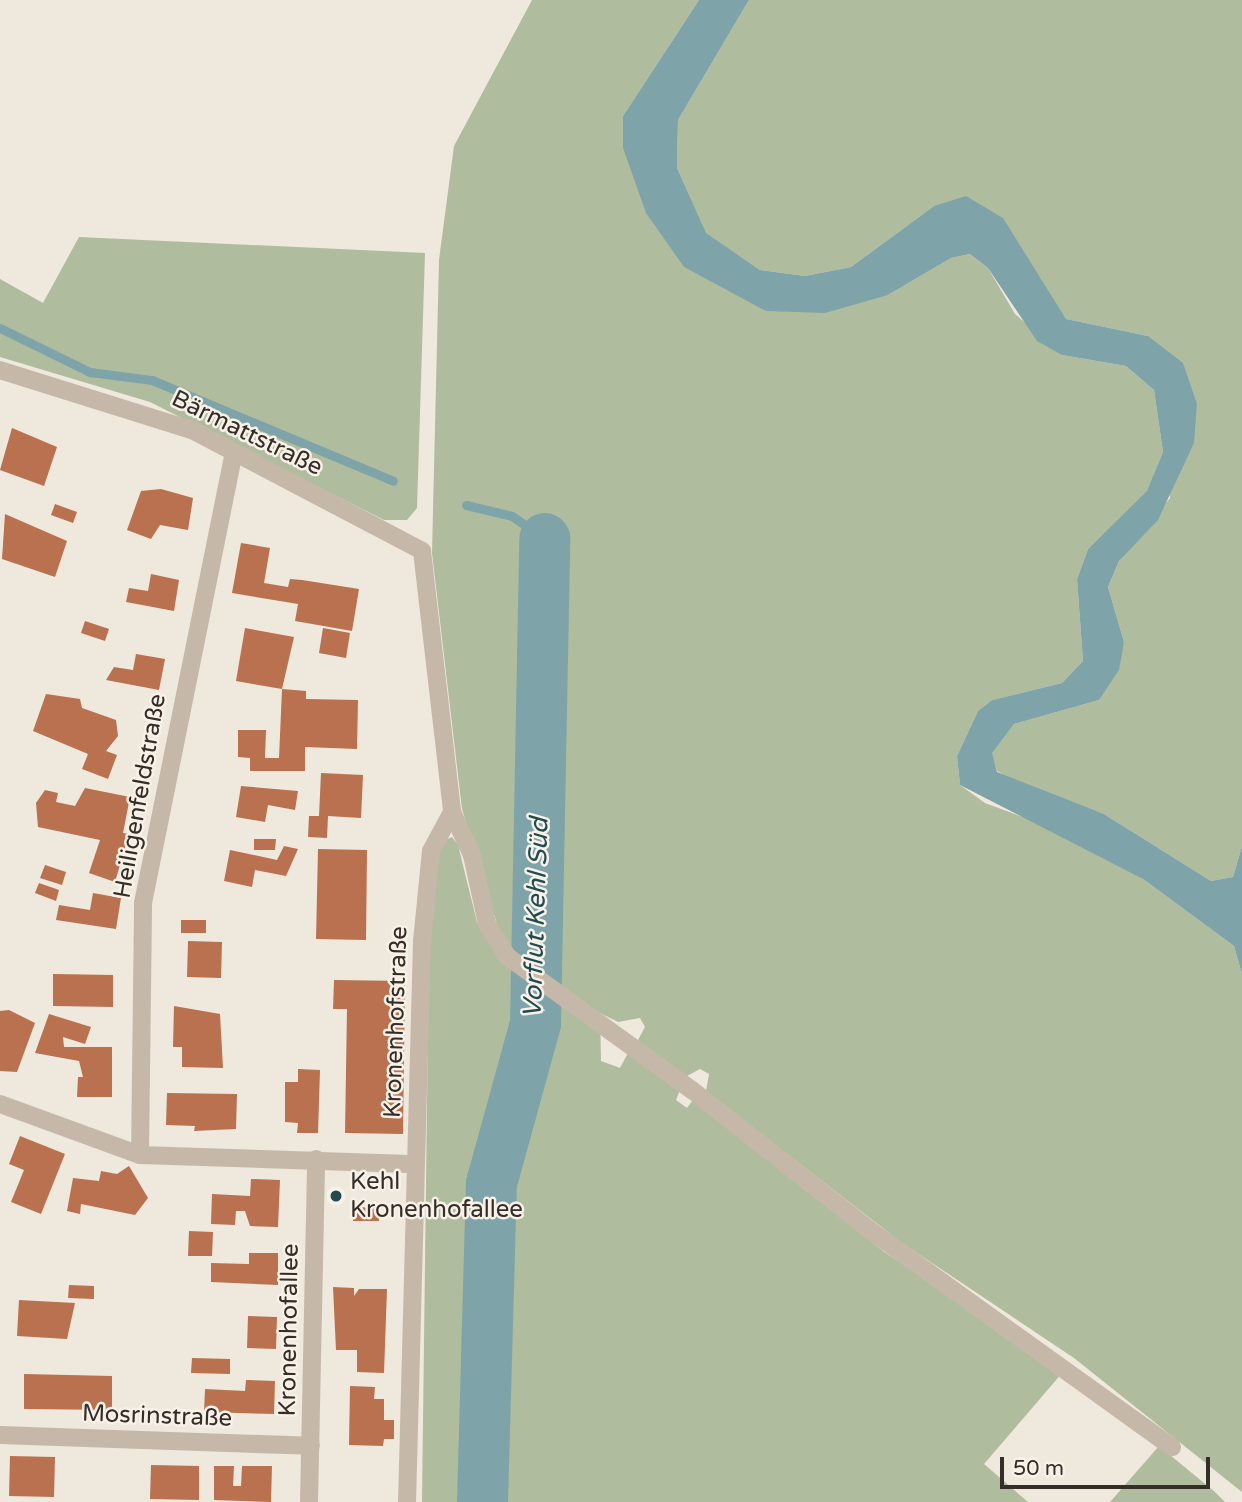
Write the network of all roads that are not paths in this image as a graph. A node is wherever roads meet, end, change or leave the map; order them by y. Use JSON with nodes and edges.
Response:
{"nodes":[{"id":1,"x":0,"y":370,"type":"edge"},
{"id":2,"x":234,"y":452,"type":"junction"},
{"id":3,"x":422,"y":551,"type":"joint"},
{"id":4,"x":452,"y":812,"type":"junction"},
{"id":5,"x":0,"y":1104,"type":"edge"},
{"id":6,"x":140,"y":1155,"type":"junction"},
{"id":7,"x":316,"y":1159,"type":"junction"},
{"id":8,"x":416,"y":1164,"type":"junction"},
{"id":9,"x":0,"y":1434,"type":"edge"},
{"id":10,"x":311,"y":1446,"type":"junction"},
{"id":11,"x":1172,"y":1447,"type":"dead end"},
{"id":12,"x":309,"y":1502,"type":"edge"},
{"id":13,"x":407,"y":1502,"type":"edge"}],
"edges":[{"from":1,"to":2,"type":"street","name":"Bärmattstraße"},
{"from":2,"to":3,"type":"street","name":"Bärmattstraße"},
{"from":2,"to":6,"type":"street","name":"Heiligenfeldstraße"},
{"from":3,"to":4,"type":"street","name":"Kronenhofstraße"},
{"from":4,"to":8,"type":"street","name":"Kronenhofstraße"},
{"from":4,"to":11,"type":"street"},
{"from":5,"to":6,"type":"street"},
{"from":6,"to":7,"type":"street"},
{"from":7,"to":8,"type":"street"},
{"from":7,"to":10,"type":"street","name":"Kronenhofallee"},
{"from":8,"to":13,"type":"street","name":"Kronenhofstraße"},
{"from":9,"to":10,"type":"street","name":"Mosrinstraße"},
{"from":10,"to":12,"type":"street","name":"Kronenhofallee"}]}
